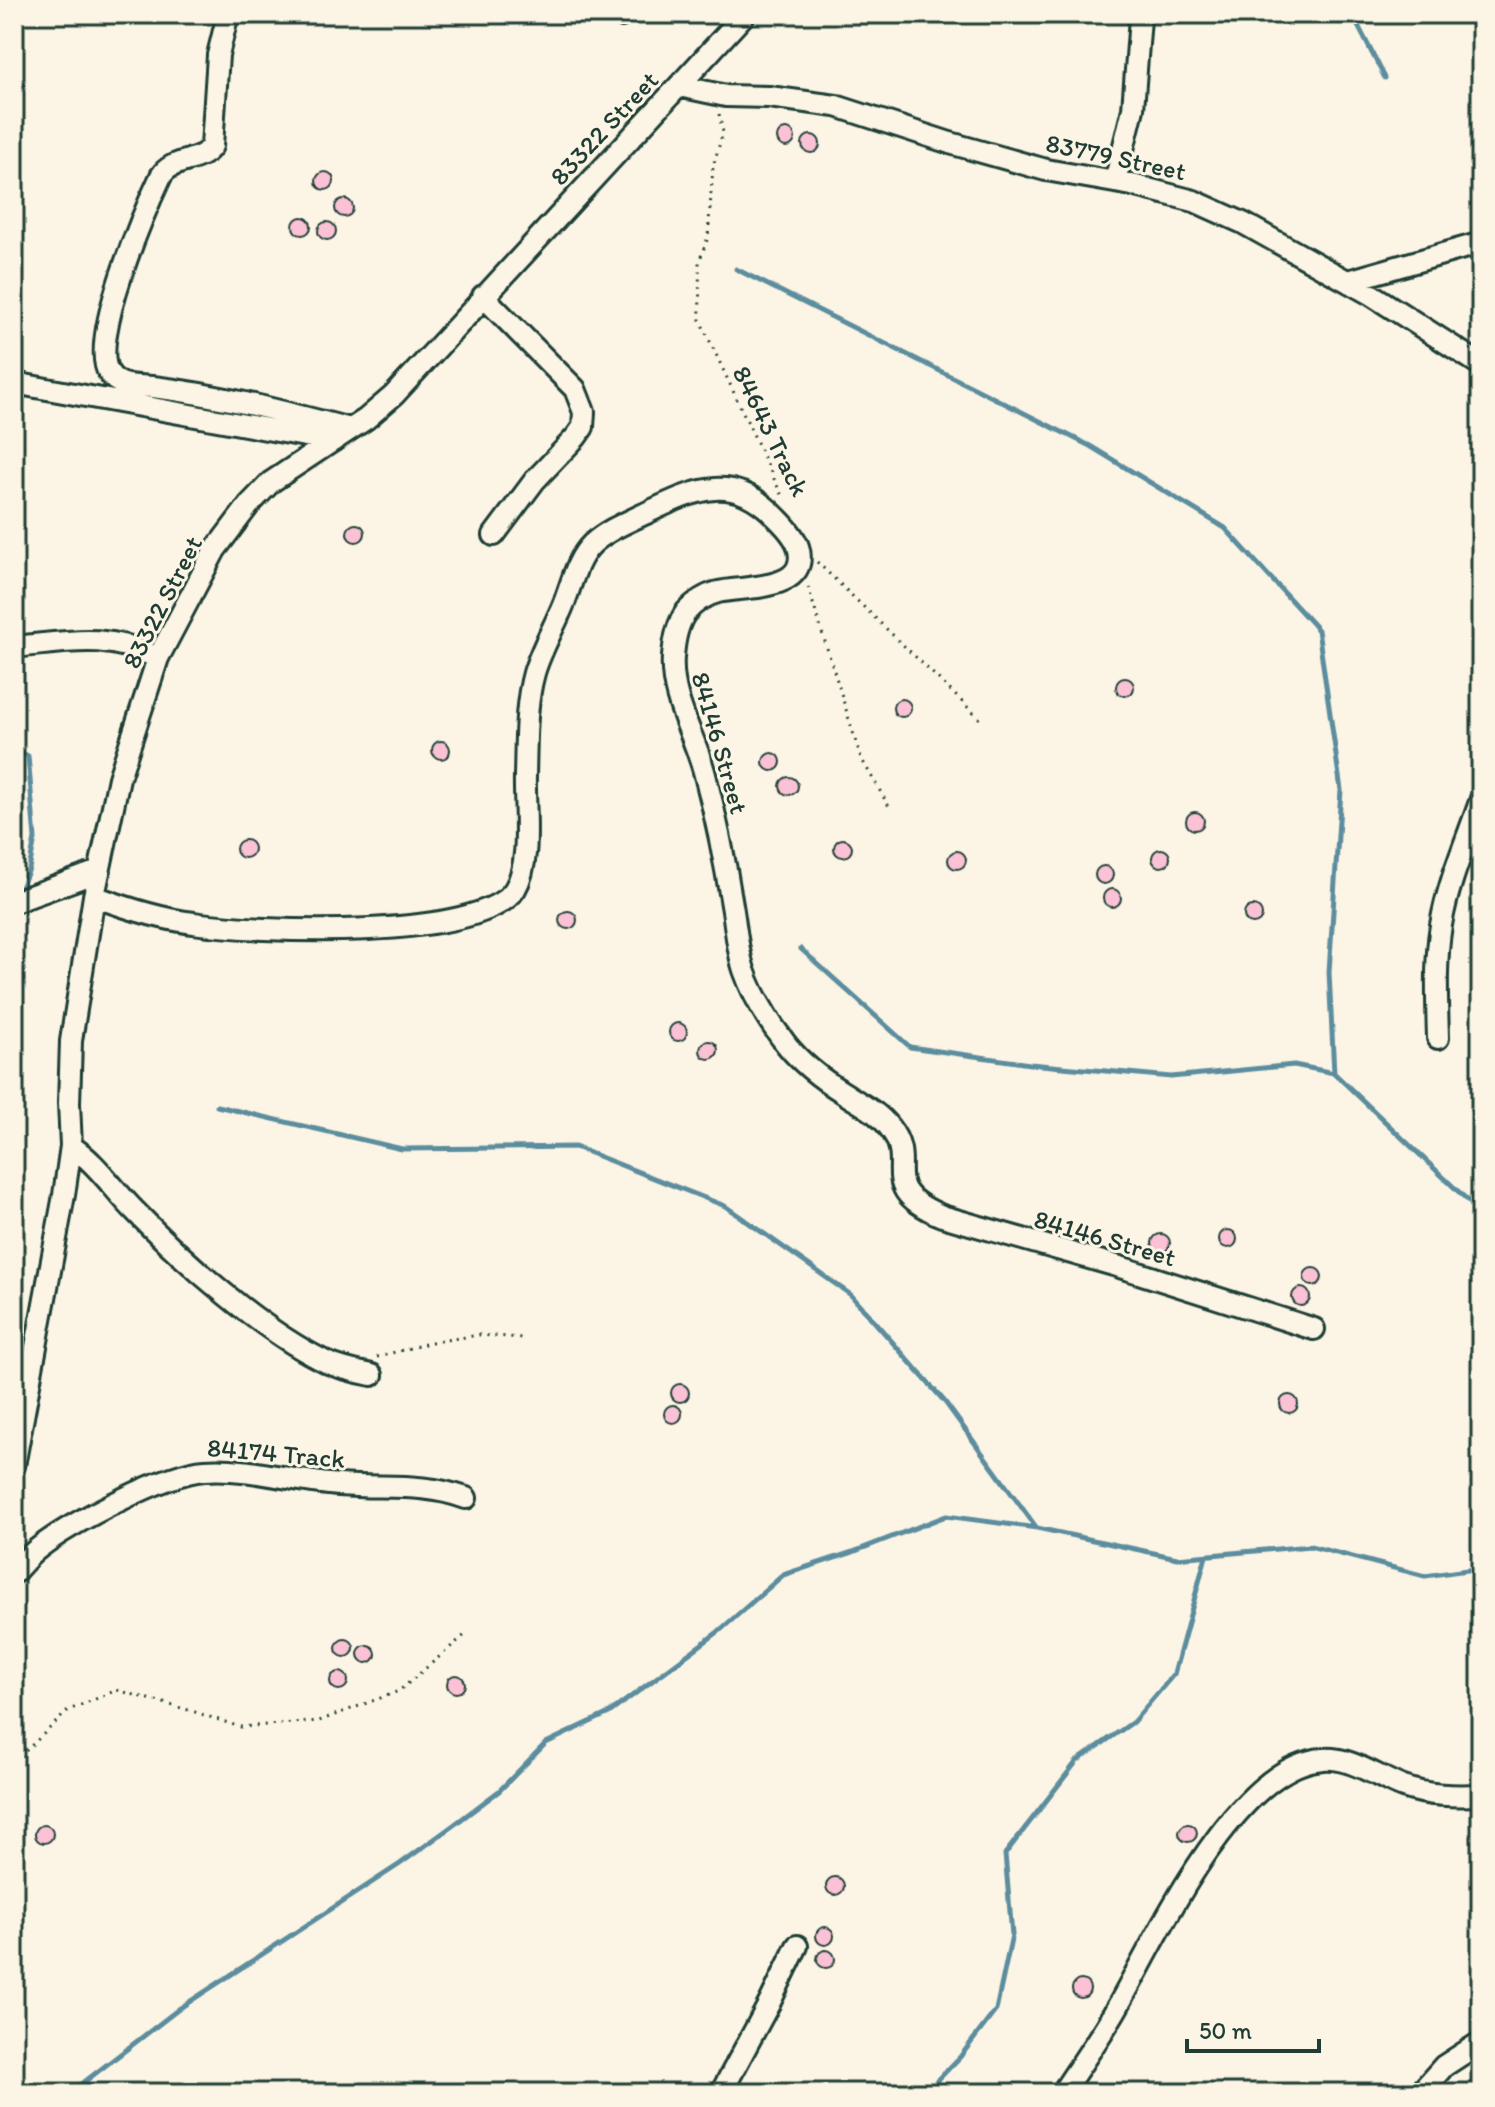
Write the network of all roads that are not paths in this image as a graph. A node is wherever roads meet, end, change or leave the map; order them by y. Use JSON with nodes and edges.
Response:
{"nodes":[{"id":1,"x":228,"y":14,"type":"edge"},
{"id":2,"x":745,"y":14,"type":"edge"},
{"id":3,"x":1140,"y":18,"type":"dead end"},
{"id":4,"x":679,"y":86,"type":"junction"},
{"id":5,"x":1115,"y":182,"type":"junction"},
{"id":6,"x":1481,"y":243,"type":"edge"},
{"id":7,"x":1348,"y":281,"type":"junction"},
{"id":8,"x":483,"y":296,"type":"junction"},
{"id":9,"x":1481,"y":365,"type":"edge"},
{"id":10,"x":14,"y":383,"type":"edge"},
{"id":11,"x":342,"y":435,"type":"junction"},
{"id":12,"x":494,"y":535,"type":"dead end"},
{"id":13,"x":14,"y":647,"type":"edge"},
{"id":14,"x":158,"y":658,"type":"junction"},
{"id":15,"x":1481,"y":799,"type":"edge"},
{"id":16,"x":99,"y":871,"type":"junction"},
{"id":17,"x":94,"y":896,"type":"junction"},
{"id":18,"x":14,"y":902,"type":"edge"},
{"id":19,"x":1438,"y":1038,"type":"dead end"},
{"id":20,"x":71,"y":1146,"type":"junction"},
{"id":21,"x":1314,"y":1329,"type":"dead end"},
{"id":22,"x":372,"y":1367,"type":"road end"},
{"id":23,"x":14,"y":1466,"type":"edge"},
{"id":24,"x":466,"y":1498,"type":"dead end"},
{"id":25,"x":14,"y":1573,"type":"edge"},
{"id":26,"x":1481,"y":1795,"type":"edge"},
{"id":27,"x":797,"y":1946,"type":"dead end"},
{"id":28,"x":1481,"y":2042,"type":"edge"},
{"id":29,"x":721,"y":2093,"type":"edge"},
{"id":30,"x":1062,"y":2093,"type":"edge"},
{"id":31,"x":1420,"y":2093,"type":"edge"}],
"edges":[{"from":1,"to":11,"type":"street"},
{"from":2,"to":4,"type":"street","name":"83322 Street"},
{"from":3,"to":5,"type":"street"},
{"from":4,"to":5,"type":"street","name":"83779 Street"},
{"from":4,"to":8,"type":"street","name":"83322 Street"},
{"from":5,"to":7,"type":"street","name":"83779 Street"},
{"from":6,"to":7,"type":"street"},
{"from":7,"to":9,"type":"street","name":"83779 Street"},
{"from":8,"to":11,"type":"street","name":"83322 Street"},
{"from":8,"to":12,"type":"street"},
{"from":10,"to":11,"type":"street"},
{"from":11,"to":14,"type":"street","name":"83322 Street"},
{"from":13,"to":14,"type":"street"},
{"from":14,"to":16,"type":"street","name":"83322 Street"},
{"from":15,"to":19,"type":"street"},
{"from":16,"to":17,"type":"street","name":"83322 Street"},
{"from":16,"to":18,"type":"street"},
{"from":17,"to":20,"type":"street","name":"83322 Street"},
{"from":17,"to":21,"type":"street","name":"84146 Street"},
{"from":20,"to":22,"type":"street"},
{"from":20,"to":23,"type":"street","name":"83322 Street"},
{"from":24,"to":25,"type":"street","name":"84174 Track"},
{"from":26,"to":30,"type":"street"},
{"from":27,"to":29,"type":"street"},
{"from":28,"to":31,"type":"street"}]}
